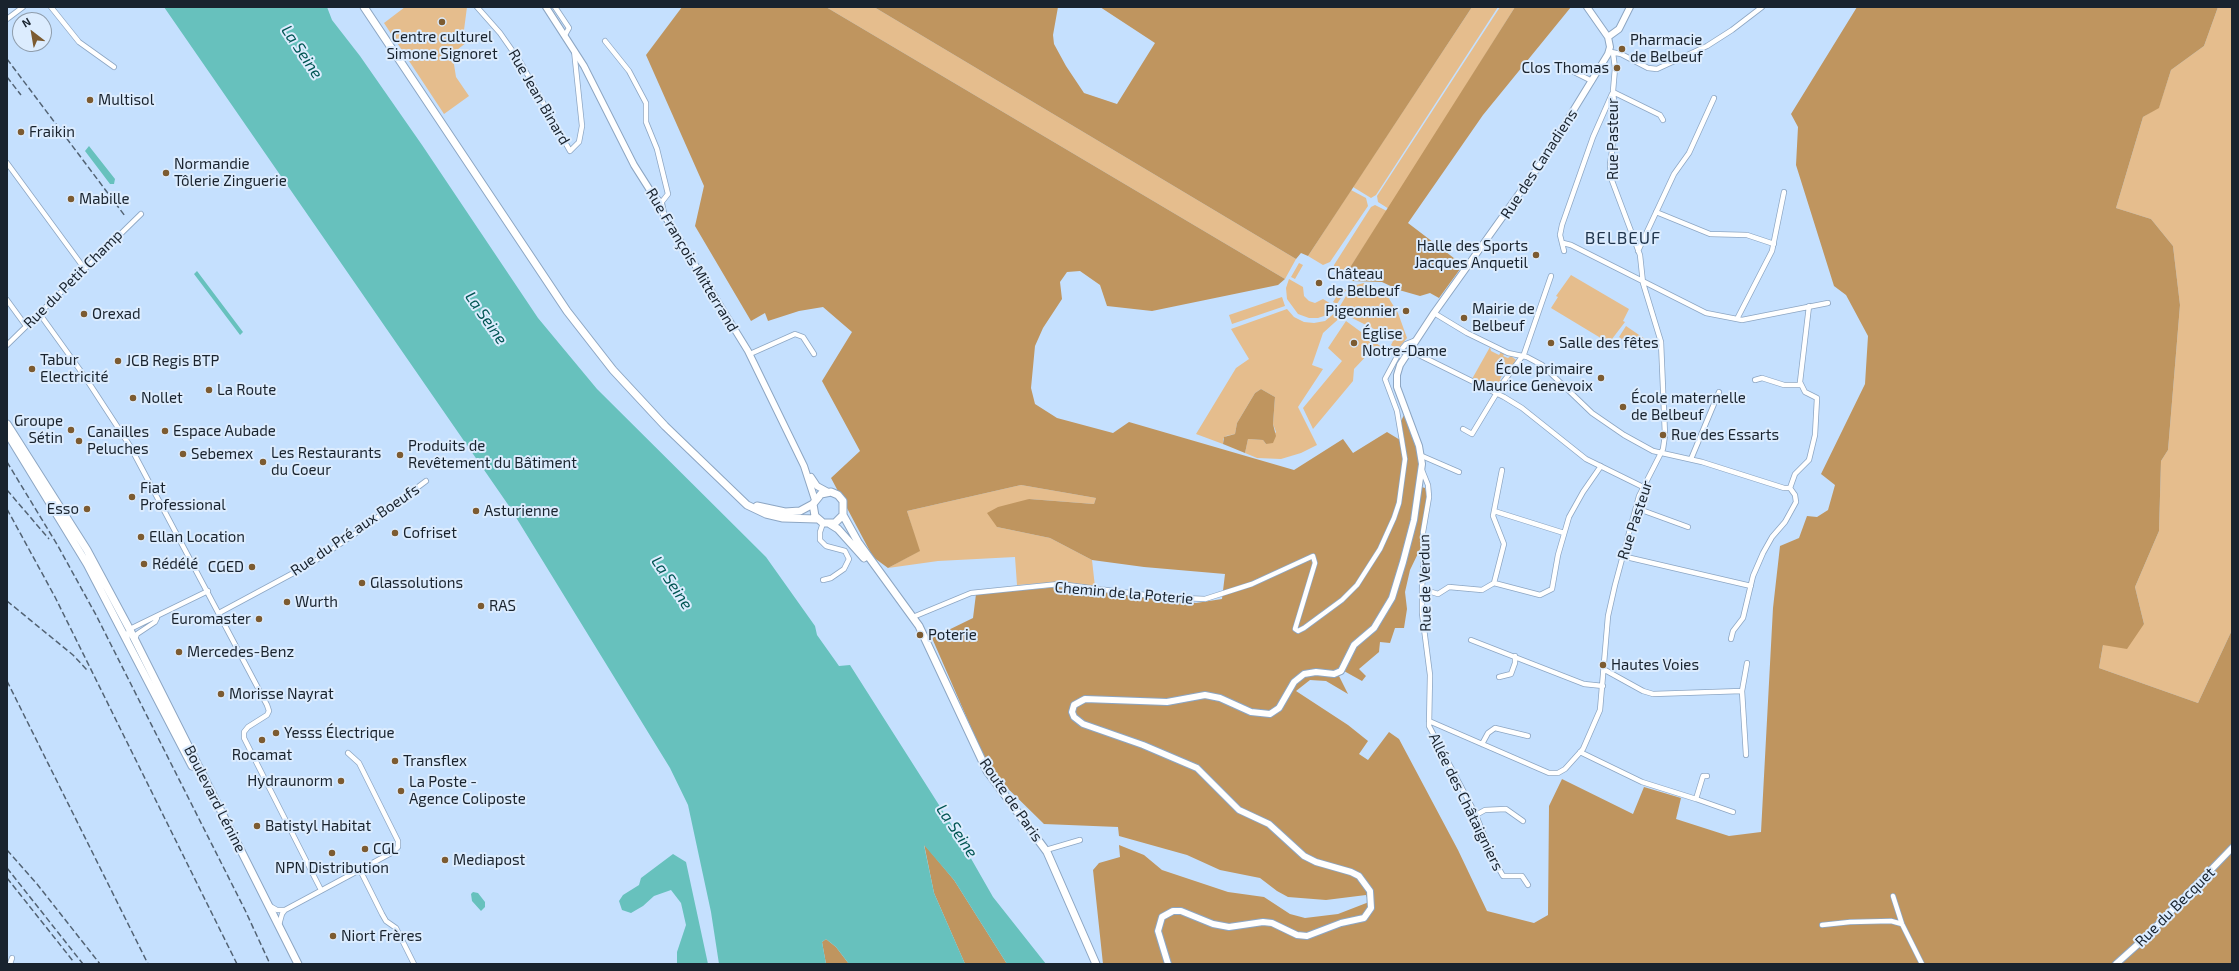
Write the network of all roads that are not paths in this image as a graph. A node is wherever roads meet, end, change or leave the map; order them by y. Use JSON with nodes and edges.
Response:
{"nodes":[{"id":1,"x":23,"y":7,"type":"edge"},
{"id":2,"x":51,"y":7,"type":"edge"},
{"id":3,"x":364,"y":7,"type":"edge"},
{"id":4,"x":477,"y":7,"type":"edge"},
{"id":5,"x":546,"y":7,"type":"edge"},
{"id":6,"x":555,"y":7,"type":"edge"},
{"id":7,"x":1587,"y":7,"type":"edge"},
{"id":8,"x":1630,"y":7,"type":"edge"},
{"id":9,"x":1762,"y":7,"type":"edge"},
{"id":10,"x":7,"y":19,"type":"edge"},
{"id":11,"x":565,"y":35,"type":"junction"},
{"id":12,"x":1608,"y":38,"type":"junction"},
{"id":13,"x":604,"y":41,"type":"dead end"},
{"id":14,"x":574,"y":49,"type":"junction"},
{"id":15,"x":1611,"y":52,"type":"junction"},
{"id":16,"x":114,"y":67,"type":"dead end"},
{"id":17,"x":1566,"y":68,"type":"dead end"},
{"id":18,"x":1592,"y":81,"type":"junction"},
{"id":19,"x":1613,"y":92,"type":"junction"},
{"id":20,"x":1714,"y":98,"type":"dead end"},
{"id":21,"x":1663,"y":120,"type":"dead end"},
{"id":22,"x":7,"y":163,"type":"edge"},
{"id":23,"x":1784,"y":192,"type":"dead end"},
{"id":24,"x":661,"y":203,"type":"junction"},
{"id":25,"x":1656,"y":212,"type":"junction"},
{"id":26,"x":141,"y":214,"type":"dead end"},
{"id":27,"x":1563,"y":243,"type":"junction"},
{"id":28,"x":1774,"y":244,"type":"junction"},
{"id":29,"x":1564,"y":251,"type":"dead end"},
{"id":30,"x":1638,"y":251,"type":"junction"},
{"id":31,"x":84,"y":268,"type":"junction"},
{"id":32,"x":1551,"y":276,"type":"dead end"},
{"id":33,"x":1643,"y":282,"type":"junction"},
{"id":34,"x":7,"y":300,"type":"edge"},
{"id":35,"x":1828,"y":303,"type":"dead end"},
{"id":36,"x":1809,"y":306,"type":"junction"},
{"id":37,"x":39,"y":313,"type":"junction"},
{"id":38,"x":1434,"y":313,"type":"junction"},
{"id":39,"x":1737,"y":319,"type":"junction"},
{"id":40,"x":26,"y":326,"type":"junction"},
{"id":41,"x":1416,"y":340,"type":"junction"},
{"id":42,"x":7,"y":345,"type":"edge"},
{"id":43,"x":1409,"y":350,"type":"junction"},
{"id":44,"x":750,"y":354,"type":"junction"},
{"id":45,"x":814,"y":354,"type":"dead end"},
{"id":46,"x":1522,"y":356,"type":"junction"},
{"id":47,"x":1755,"y":380,"type":"dead end"},
{"id":48,"x":1801,"y":385,"type":"junction"},
{"id":49,"x":1719,"y":392,"type":"dead end"},
{"id":50,"x":1497,"y":393,"type":"junction"},
{"id":51,"x":7,"y":424,"type":"edge"},
{"id":52,"x":1463,"y":429,"type":"dead end"},
{"id":53,"x":7,"y":433,"type":"edge"},
{"id":54,"x":1661,"y":452,"type":"junction"},
{"id":55,"x":1422,"y":456,"type":"junction"},
{"id":56,"x":1691,"y":459,"type":"junction"},
{"id":57,"x":804,"y":466,"type":"junction"},
{"id":58,"x":1601,"y":466,"type":"junction"},
{"id":59,"x":1422,"y":470,"type":"junction"},
{"id":60,"x":1502,"y":470,"type":"dead end"},
{"id":61,"x":1459,"y":472,"type":"dead end"},
{"id":62,"x":426,"y":481,"type":"dead end"},
{"id":63,"x":1643,"y":487,"type":"junction"},
{"id":64,"x":1790,"y":488,"type":"junction"},
{"id":65,"x":828,"y":492,"type":"junction"},
{"id":66,"x":734,"y":494,"type":"junction"},
{"id":67,"x":814,"y":502,"type":"junction"},
{"id":68,"x":1636,"y":508,"type":"junction"},
{"id":69,"x":1494,"y":511,"type":"junction"},
{"id":70,"x":843,"y":515,"type":"junction"},
{"id":71,"x":823,"y":522,"type":"junction"},
{"id":72,"x":1688,"y":527,"type":"dead end"},
{"id":73,"x":1564,"y":533,"type":"junction"},
{"id":74,"x":1622,"y":556,"type":"junction"},
{"id":75,"x":883,"y":579,"type":"junction"},
{"id":76,"x":824,"y":580,"type":"dead end"},
{"id":77,"x":1494,"y":583,"type":"junction"},
{"id":78,"x":1751,"y":586,"type":"junction"},
{"id":79,"x":1422,"y":589,"type":"junction"},
{"id":80,"x":208,"y":592,"type":"junction"},
{"id":81,"x":219,"y":613,"type":"junction"},
{"id":82,"x":913,"y":617,"type":"junction"},
{"id":83,"x":157,"y":618,"type":"junction"},
{"id":84,"x":130,"y":634,"type":"junction"},
{"id":85,"x":1731,"y":639,"type":"dead end"},
{"id":86,"x":1471,"y":640,"type":"dead end"},
{"id":87,"x":1515,"y":656,"type":"junction"},
{"id":88,"x":1747,"y":662,"type":"dead end"},
{"id":89,"x":1605,"y":670,"type":"junction"},
{"id":90,"x":1499,"y":678,"type":"dead end"},
{"id":91,"x":1604,"y":686,"type":"junction"},
{"id":92,"x":1742,"y":691,"type":"junction"},
{"id":93,"x":1430,"y":722,"type":"junction"},
{"id":94,"x":1528,"y":736,"type":"dead end"},
{"id":95,"x":1482,"y":744,"type":"junction"},
{"id":96,"x":1580,"y":752,"type":"junction"},
{"id":97,"x":348,"y":753,"type":"dead end"},
{"id":98,"x":1746,"y":755,"type":"dead end"},
{"id":99,"x":1707,"y":776,"type":"dead end"},
{"id":100,"x":1696,"y":799,"type":"junction"},
{"id":101,"x":1734,"y":812,"type":"dead end"},
{"id":102,"x":1476,"y":815,"type":"junction"},
{"id":103,"x":1523,"y":821,"type":"dead end"},
{"id":104,"x":1080,"y":840,"type":"dead end"},
{"id":105,"x":2232,"y":848,"type":"edge"},
{"id":106,"x":1046,"y":850,"type":"junction"},
{"id":107,"x":360,"y":870,"type":"junction"},
{"id":108,"x":1528,"y":885,"type":"dead end"},
{"id":109,"x":321,"y":890,"type":"junction"},
{"id":110,"x":1893,"y":896,"type":"dead end"},
{"id":111,"x":270,"y":906,"type":"junction"},
{"id":112,"x":285,"y":910,"type":"junction"},
{"id":113,"x":1902,"y":924,"type":"junction"},
{"id":114,"x":280,"y":925,"type":"junction"},
{"id":115,"x":1822,"y":925,"type":"dead end"},
{"id":116,"x":12,"y":958,"type":"dead end"},
{"id":117,"x":10,"y":964,"type":"edge"},
{"id":118,"x":293,"y":964,"type":"edge"},
{"id":119,"x":298,"y":964,"type":"edge"},
{"id":120,"x":414,"y":964,"type":"edge"},
{"id":121,"x":1096,"y":964,"type":"edge"},
{"id":122,"x":1168,"y":964,"type":"edge"},
{"id":123,"x":1922,"y":964,"type":"edge"},
{"id":124,"x":2116,"y":964,"type":"edge"}],
"edges":[{"from":1,"to":10,"type":"street"},
{"from":2,"to":16,"type":"street"},
{"from":3,"to":66,"type":"main road"},
{"from":4,"to":14,"type":"street","name":"Rue Jean Binard"},
{"from":5,"to":11,"type":"main road"},
{"from":6,"to":11,"type":"street"},
{"from":7,"to":12,"type":"main road"},
{"from":8,"to":12,"type":"main road"},
{"from":9,"to":15,"type":"street"},
{"from":11,"to":14,"type":"main road"},
{"from":12,"to":15,"type":"main road"},
{"from":13,"to":24,"type":"street"},
{"from":14,"to":24,"type":"main road","name":"Rue François Mitterrand"},
{"from":15,"to":18,"type":"main road","name":"Rue des Canadiens"},
{"from":15,"to":19,"type":"street","name":"Rue Pasteur"},
{"from":17,"to":18,"type":"street"},
{"from":18,"to":38,"type":"main road","name":"Rue des Canadiens"},
{"from":19,"to":21,"type":"street"},
{"from":19,"to":27,"type":"street"},
{"from":19,"to":30,"type":"street","name":"Rue Pasteur"},
{"from":20,"to":25,"type":"street"},
{"from":22,"to":31,"type":"street"},
{"from":23,"to":28,"type":"street"},
{"from":24,"to":44,"type":"main road","name":"Rue François Mitterrand"},
{"from":25,"to":28,"type":"street"},
{"from":25,"to":30,"type":"street"},
{"from":26,"to":31,"type":"street","name":"Rue du Petit Champ"},
{"from":27,"to":29,"type":"street"},
{"from":27,"to":33,"type":"street"},
{"from":28,"to":39,"type":"street"},
{"from":30,"to":33,"type":"street","name":"Rue Pasteur"},
{"from":31,"to":37,"type":"street","name":"Rue du Petit Champ"},
{"from":32,"to":46,"type":"street"},
{"from":33,"to":39,"type":"street"},
{"from":33,"to":54,"type":"street","name":"Rue Pasteur"},
{"from":34,"to":40,"type":"street"},
{"from":35,"to":36,"type":"street"},
{"from":36,"to":39,"type":"street"},
{"from":36,"to":48,"type":"street"},
{"from":37,"to":40,"type":"street","name":"Rue du Petit Champ"},
{"from":37,"to":80,"type":"street"},
{"from":38,"to":41,"type":"main road","name":"Rue des Canadiens"},
{"from":38,"to":46,"type":"street"},
{"from":40,"to":42,"type":"street","name":"Rue du Petit Champ"},
{"from":41,"to":43,"type":"main road","name":"Rue des Canadiens"},
{"from":41,"to":82,"type":"street","name":"Chemin de la Poterie"},
{"from":43,"to":50,"type":"street"},
{"from":43,"to":55,"type":"main road","name":"Rue des Canadiens"},
{"from":44,"to":45,"type":"street"},
{"from":44,"to":57,"type":"main road","name":"Rue François Mitterrand"},
{"from":46,"to":50,"type":"street"},
{"from":46,"to":54,"type":"street"},
{"from":47,"to":48,"type":"street"},
{"from":48,"to":64,"type":"street"},
{"from":49,"to":56,"type":"street"},
{"from":50,"to":52,"type":"street"},
{"from":50,"to":58,"type":"street"},
{"from":51,"to":84,"type":"main road","name":"Boulevard Lénine"},
{"from":53,"to":84,"type":"main road","name":"Boulevard Lénine"},
{"from":54,"to":56,"type":"street"},
{"from":54,"to":63,"type":"street","name":"Rue Pasteur"},
{"from":55,"to":59,"type":"main road"},
{"from":55,"to":61,"type":"street"},
{"from":56,"to":64,"type":"street"},
{"from":57,"to":65,"type":"main road"},
{"from":57,"to":67,"type":"main road"},
{"from":58,"to":63,"type":"street"},
{"from":58,"to":73,"type":"street"},
{"from":59,"to":79,"type":"street","name":"Rue de Verdun"},
{"from":59,"to":122,"type":"main road"},
{"from":60,"to":69,"type":"street"},
{"from":62,"to":81,"type":"street","name":"Rue du Pré aux Boeufs"},
{"from":63,"to":68,"type":"street","name":"Rue Pasteur"},
{"from":64,"to":78,"type":"street"},
{"from":65,"to":67,"type":"main road"},
{"from":65,"to":70,"type":"main road"},
{"from":66,"to":67,"type":"main road"},
{"from":66,"to":71,"type":"main road"},
{"from":67,"to":71,"type":"main road"},
{"from":68,"to":72,"type":"street"},
{"from":68,"to":74,"type":"street","name":"Rue Pasteur"},
{"from":69,"to":73,"type":"street"},
{"from":69,"to":77,"type":"street"},
{"from":70,"to":71,"type":"main road"},
{"from":70,"to":75,"type":"main road"},
{"from":71,"to":75,"type":"main road"},
{"from":71,"to":76,"type":"street"},
{"from":73,"to":77,"type":"street"},
{"from":74,"to":78,"type":"street"},
{"from":74,"to":89,"type":"street","name":"Rue Pasteur"},
{"from":75,"to":82,"type":"main road","name":"Route de Paris"},
{"from":77,"to":79,"type":"street"},
{"from":78,"to":85,"type":"street"},
{"from":79,"to":93,"type":"street","name":"Rue de Verdun"},
{"from":80,"to":81,"type":"street"},
{"from":80,"to":83,"type":"street"},
{"from":81,"to":109,"type":"street"},
{"from":82,"to":106,"type":"main road","name":"Route de Paris"},
{"from":83,"to":84,"type":"street"},
{"from":83,"to":84,"type":"street"},
{"from":84,"to":111,"type":"main road","name":"Boulevard Lénine"},
{"from":84,"to":118,"type":"main road","name":"Boulevard Lénine"},
{"from":86,"to":87,"type":"street"},
{"from":87,"to":90,"type":"street"},
{"from":87,"to":91,"type":"street"},
{"from":88,"to":92,"type":"street"},
{"from":89,"to":91,"type":"street","name":"Rue Pasteur"},
{"from":89,"to":92,"type":"street"},
{"from":91,"to":96,"type":"street","name":"Rue Pasteur"},
{"from":92,"to":98,"type":"street"},
{"from":93,"to":95,"type":"street"},
{"from":93,"to":102,"type":"street","name":"Allée des Châtaigniers"},
{"from":94,"to":95,"type":"street"},
{"from":95,"to":96,"type":"street","name":"Rue Pasteur"},
{"from":96,"to":100,"type":"street"},
{"from":97,"to":107,"type":"street"},
{"from":99,"to":100,"type":"street"},
{"from":100,"to":101,"type":"street"},
{"from":102,"to":103,"type":"street"},
{"from":102,"to":108,"type":"street","name":"Allée des Châtaigniers"},
{"from":104,"to":106,"type":"street"},
{"from":105,"to":124,"type":"main road","name":"Rue du Becquet"},
{"from":106,"to":121,"type":"main road","name":"Route de Paris"},
{"from":107,"to":109,"type":"street"},
{"from":107,"to":120,"type":"street"},
{"from":109,"to":112,"type":"street"},
{"from":110,"to":113,"type":"street"},
{"from":111,"to":112,"type":"street"},
{"from":111,"to":114,"type":"main road","name":"Boulevard Lénine"},
{"from":112,"to":114,"type":"street"},
{"from":113,"to":115,"type":"street"},
{"from":113,"to":123,"type":"street"},
{"from":114,"to":119,"type":"main road","name":"Boulevard Lénine"},
{"from":116,"to":117,"type":"street"}]}
